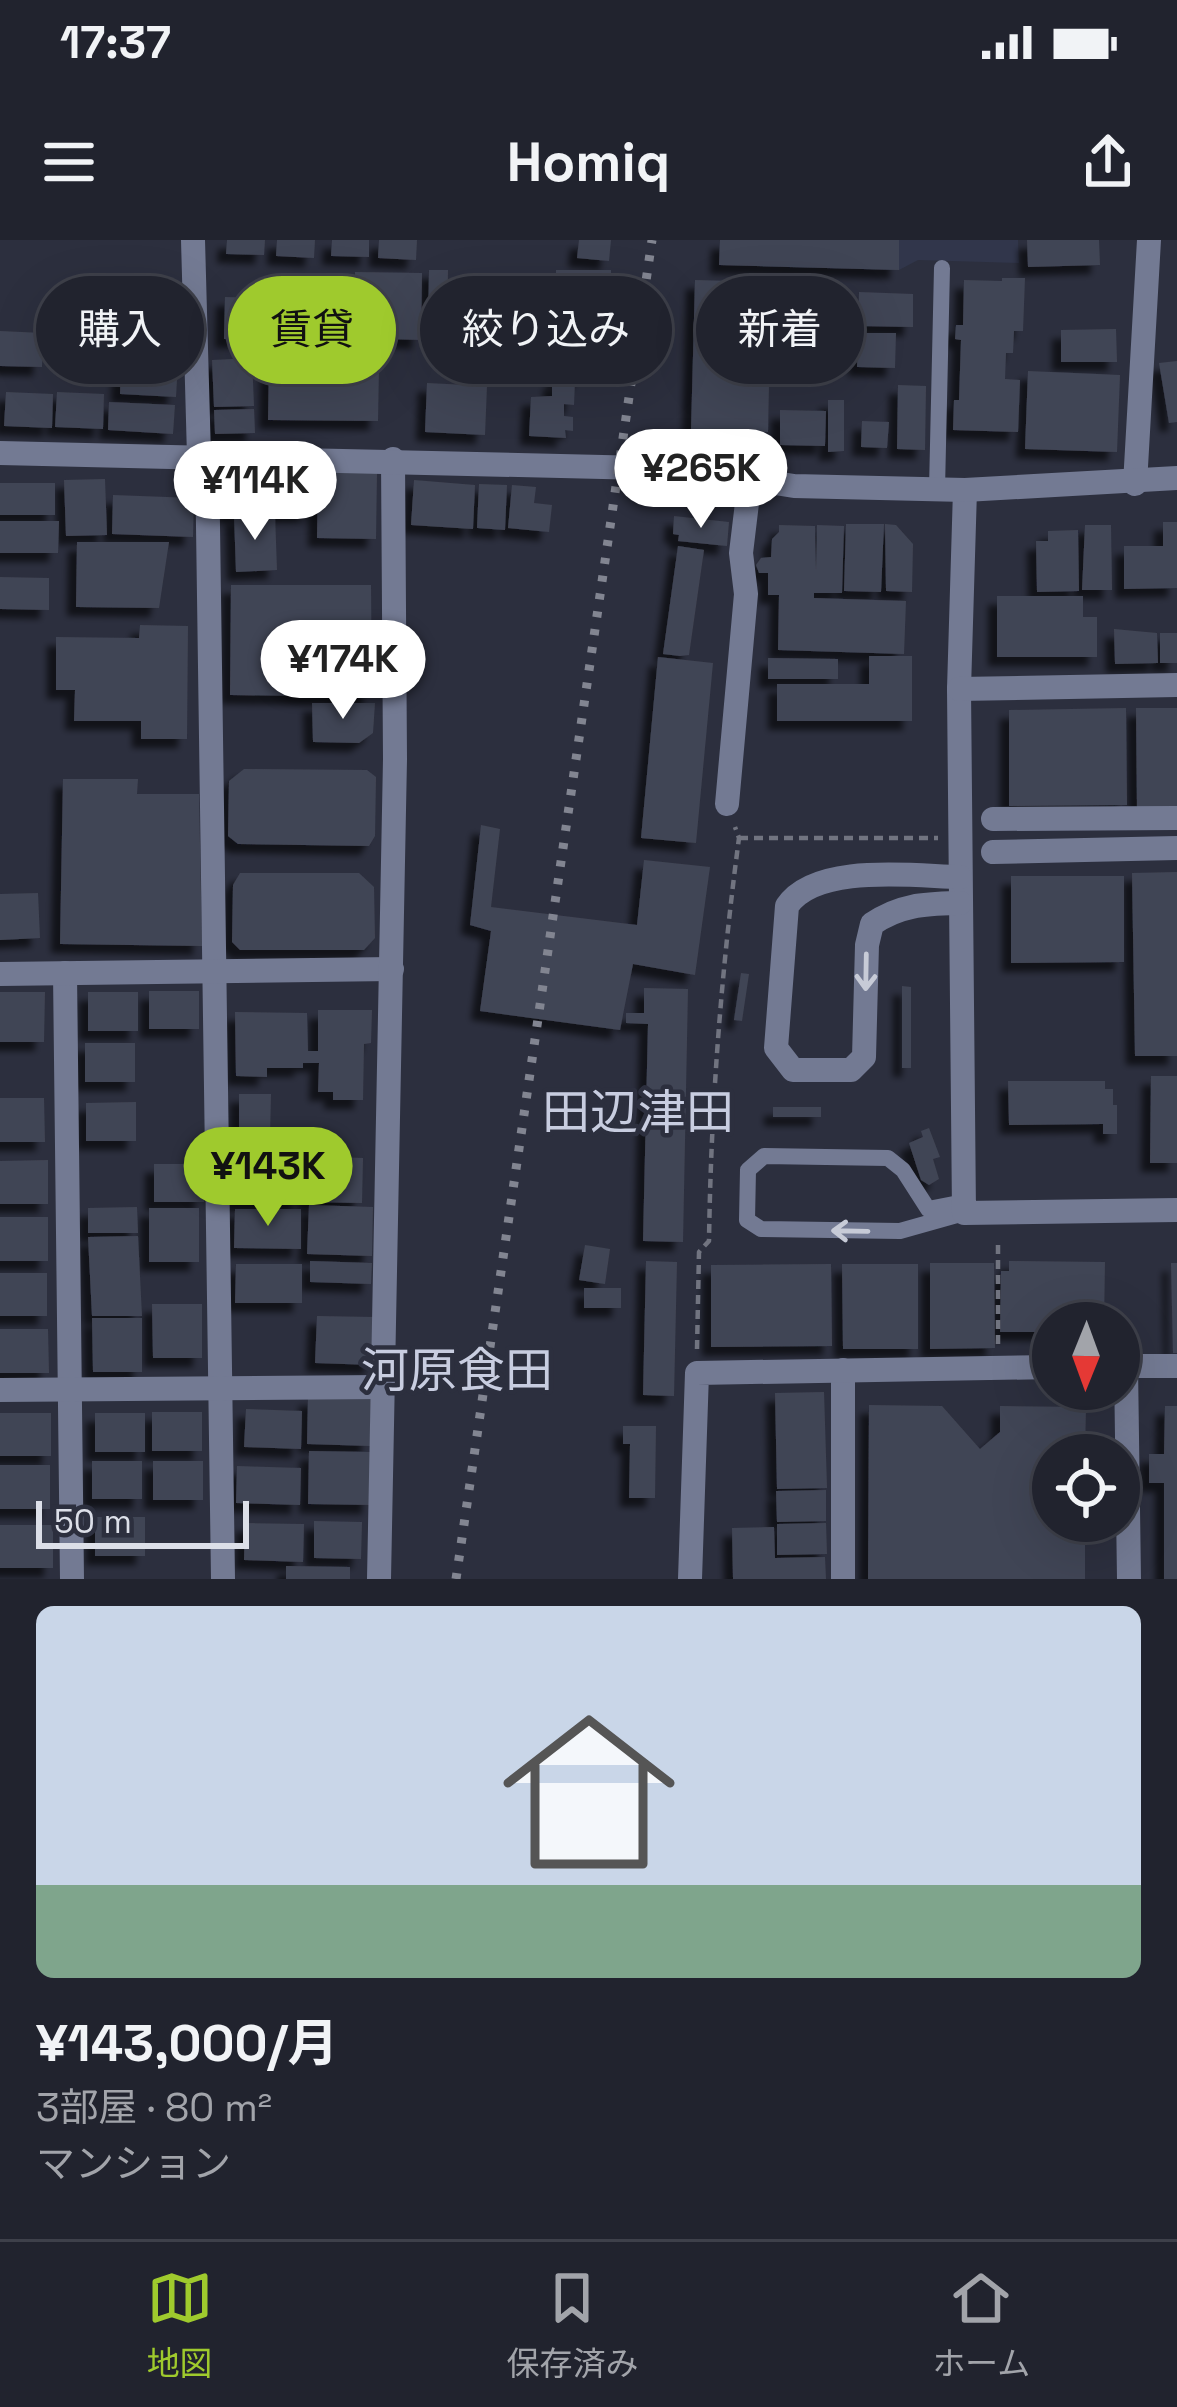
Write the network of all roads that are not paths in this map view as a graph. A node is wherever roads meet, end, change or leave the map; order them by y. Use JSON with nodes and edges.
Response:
{"nodes":[{"id":1,"x":193,"y":240,"type":"edge"},
{"id":2,"x":1149,"y":240,"type":"edge"},
{"id":3,"x":942,"y":268,"type":"dead end"},
{"id":4,"x":0,"y":453,"type":"edge"},
{"id":5,"x":203,"y":456,"type":"junction"},
{"id":6,"x":393,"y":459,"type":"junction"},
{"id":7,"x":750,"y":478,"type":"junction"},
{"id":8,"x":1177,"y":478,"type":"edge"},
{"id":9,"x":1135,"y":484,"type":"junction"},
{"id":10,"x":937,"y":489,"type":"junction"},
{"id":11,"x":965,"y":490,"type":"junction"},
{"id":12,"x":1177,"y":686,"type":"edge"},
{"id":13,"x":959,"y":689,"type":"junction"},
{"id":14,"x":727,"y":804,"type":"dead end"},
{"id":15,"x":1177,"y":818,"type":"edge"},
{"id":16,"x":993,"y":819,"type":"dead end"},
{"id":17,"x":1177,"y":848,"type":"edge"},
{"id":18,"x":993,"y":852,"type":"dead end"},
{"id":19,"x":960,"y":877,"type":"junction"},
{"id":20,"x":960,"y":903,"type":"junction"},
{"id":21,"x":392,"y":969,"type":"junction"},
{"id":22,"x":217,"y":972,"type":"junction"},
{"id":23,"x":65,"y":973,"type":"junction"},
{"id":24,"x":0,"y":974,"type":"edge"},
{"id":25,"x":964,"y":1208,"type":"junction"},
{"id":26,"x":1177,"y":1210,"type":"edge"},
{"id":27,"x":1140,"y":1366,"type":"edge"},
{"id":28,"x":1177,"y":1366,"type":"edge"},
{"id":29,"x":1032,"y":1367,"type":"edge"},
{"id":30,"x":842,"y":1370,"type":"junction"},
{"id":31,"x":381,"y":1388,"type":"junction"},
{"id":32,"x":220,"y":1389,"type":"junction"},
{"id":33,"x":0,"y":1390,"type":"edge"},
{"id":34,"x":70,"y":1390,"type":"junction"},
{"id":35,"x":1123,"y":1410,"type":"edge"},
{"id":36,"x":72,"y":1579,"type":"edge"},
{"id":37,"x":223,"y":1579,"type":"edge"},
{"id":38,"x":379,"y":1579,"type":"edge"},
{"id":39,"x":690,"y":1579,"type":"edge"},
{"id":40,"x":843,"y":1579,"type":"edge"},
{"id":41,"x":1129,"y":1579,"type":"edge"}],
"edges":[{"from":1,"to":5,"type":"street"},
{"from":2,"to":9,"type":"street"},
{"from":3,"to":10,"type":"lane"},
{"from":4,"to":5,"type":"street"},
{"from":5,"to":6,"type":"street"},
{"from":5,"to":22,"type":"street"},
{"from":6,"to":7,"type":"street"},
{"from":6,"to":21,"type":"street"},
{"from":7,"to":10,"type":"street"},
{"from":7,"to":14,"type":"street"},
{"from":8,"to":9,"type":"street"},
{"from":9,"to":11,"type":"street"},
{"from":10,"to":11,"type":"street"},
{"from":11,"to":13,"type":"street"},
{"from":12,"to":13,"type":"street"},
{"from":13,"to":19,"type":"street"},
{"from":15,"to":16,"type":"street"},
{"from":17,"to":18,"type":"street"},
{"from":19,"to":20,"type":"street"},
{"from":20,"to":19,"type":"street","one_way":true},
{"from":20,"to":25,"type":"street"},
{"from":21,"to":22,"type":"street"},
{"from":21,"to":31,"type":"street"},
{"from":22,"to":23,"type":"street"},
{"from":22,"to":32,"type":"street"},
{"from":23,"to":24,"type":"street"},
{"from":23,"to":34,"type":"street"},
{"from":25,"to":25,"type":"lane","one_way":true},
{"from":25,"to":26,"type":"street"},
{"from":27,"to":28,"type":"street"},
{"from":29,"to":30,"type":"street"},
{"from":30,"to":39,"type":"street"},
{"from":30,"to":40,"type":"street"},
{"from":31,"to":32,"type":"street"},
{"from":31,"to":38,"type":"street"},
{"from":32,"to":34,"type":"street"},
{"from":32,"to":37,"type":"street"},
{"from":33,"to":34,"type":"street"},
{"from":34,"to":36,"type":"street"},
{"from":35,"to":41,"type":"street"}]}
